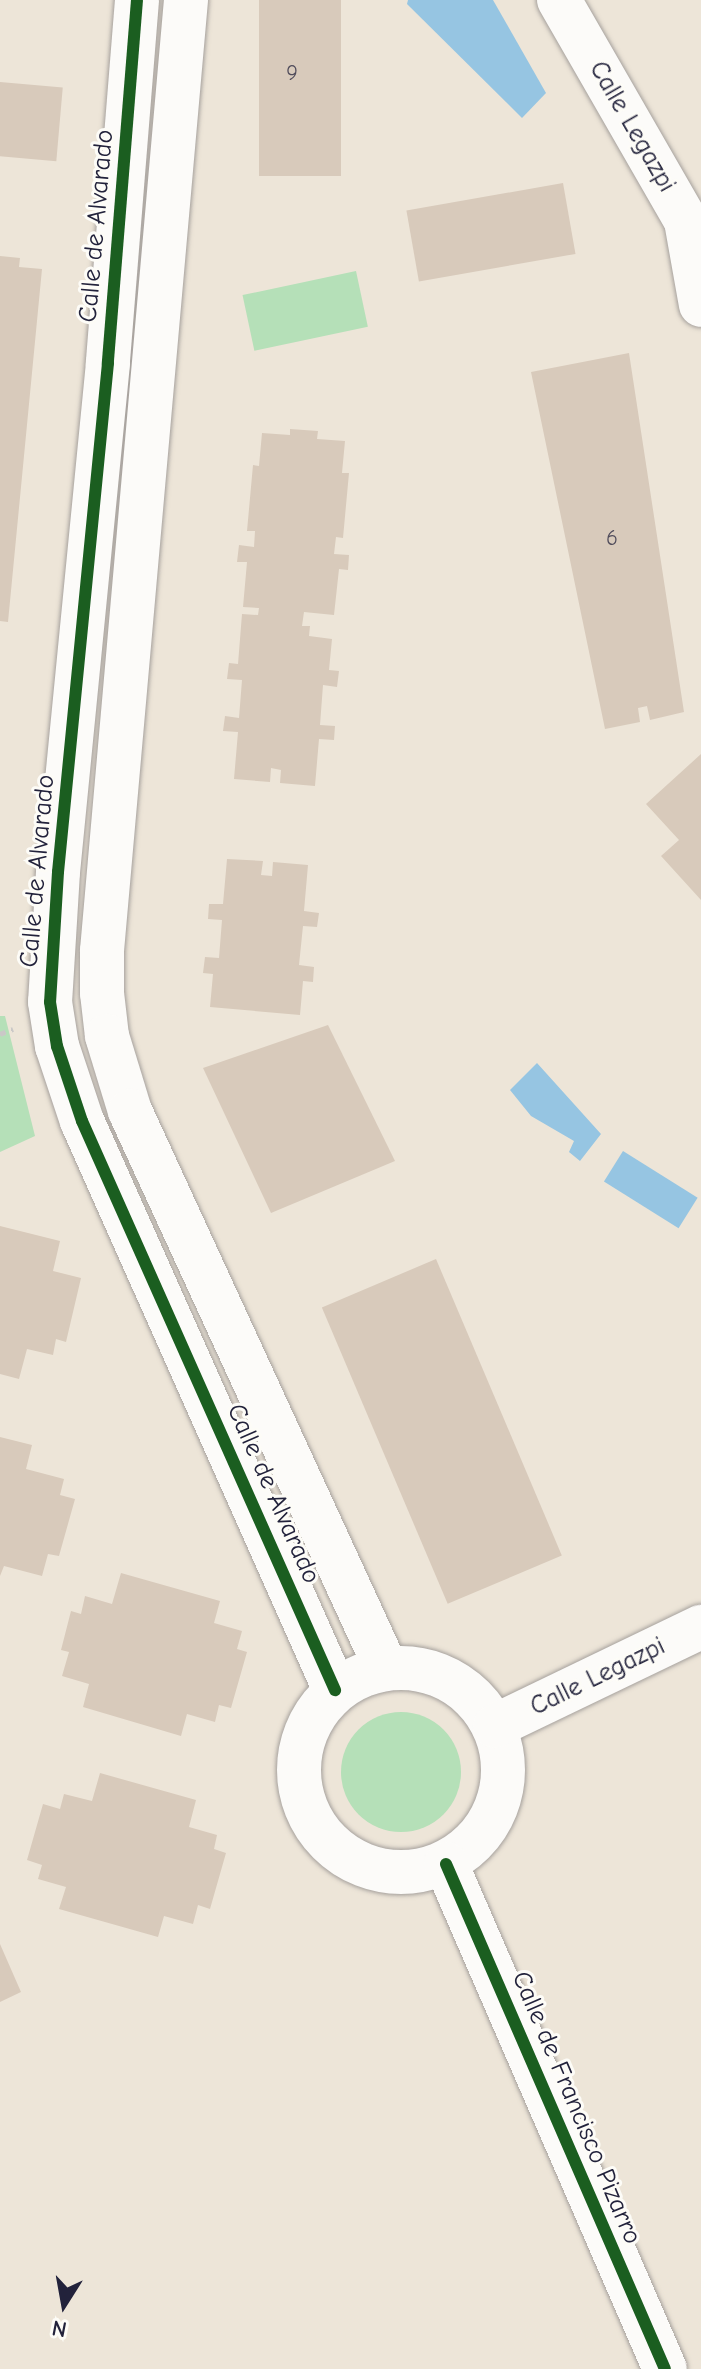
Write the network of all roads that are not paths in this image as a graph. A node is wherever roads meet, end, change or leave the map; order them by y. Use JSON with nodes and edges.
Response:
{"nodes":[{"id":1,"x":137,"y":0,"type":"edge"},
{"id":2,"x":186,"y":0,"type":"edge"},
{"id":3,"x":559,"y":0,"type":"edge"},
{"id":4,"x":701,"y":305,"type":"edge"},
{"id":5,"x":701,"y":1627,"type":"edge"},
{"id":6,"x":386,"y":1668,"type":"junction"},
{"id":7,"x":335,"y":1690,"type":"junction"},
{"id":8,"x":495,"y":1726,"type":"junction"},
{"id":9,"x":446,"y":1864,"type":"junction"},
{"id":10,"x":665,"y":2369,"type":"edge"}],
"edges":[{"from":1,"to":7,"type":"street","name":"Calle de Alvarado"},
{"from":2,"to":6,"type":"street","name":"Calle de Alvarado"},
{"from":3,"to":4,"type":"street","name":"Calle Legazpi"},
{"from":5,"to":8,"type":"street","name":"Calle Legazpi"},
{"from":6,"to":7,"type":"street"},
{"from":6,"to":8,"type":"street"},
{"from":7,"to":9,"type":"street"},
{"from":8,"to":9,"type":"street"},
{"from":9,"to":10,"type":"street","name":"Calle de Francisco Pizarro"}]}
